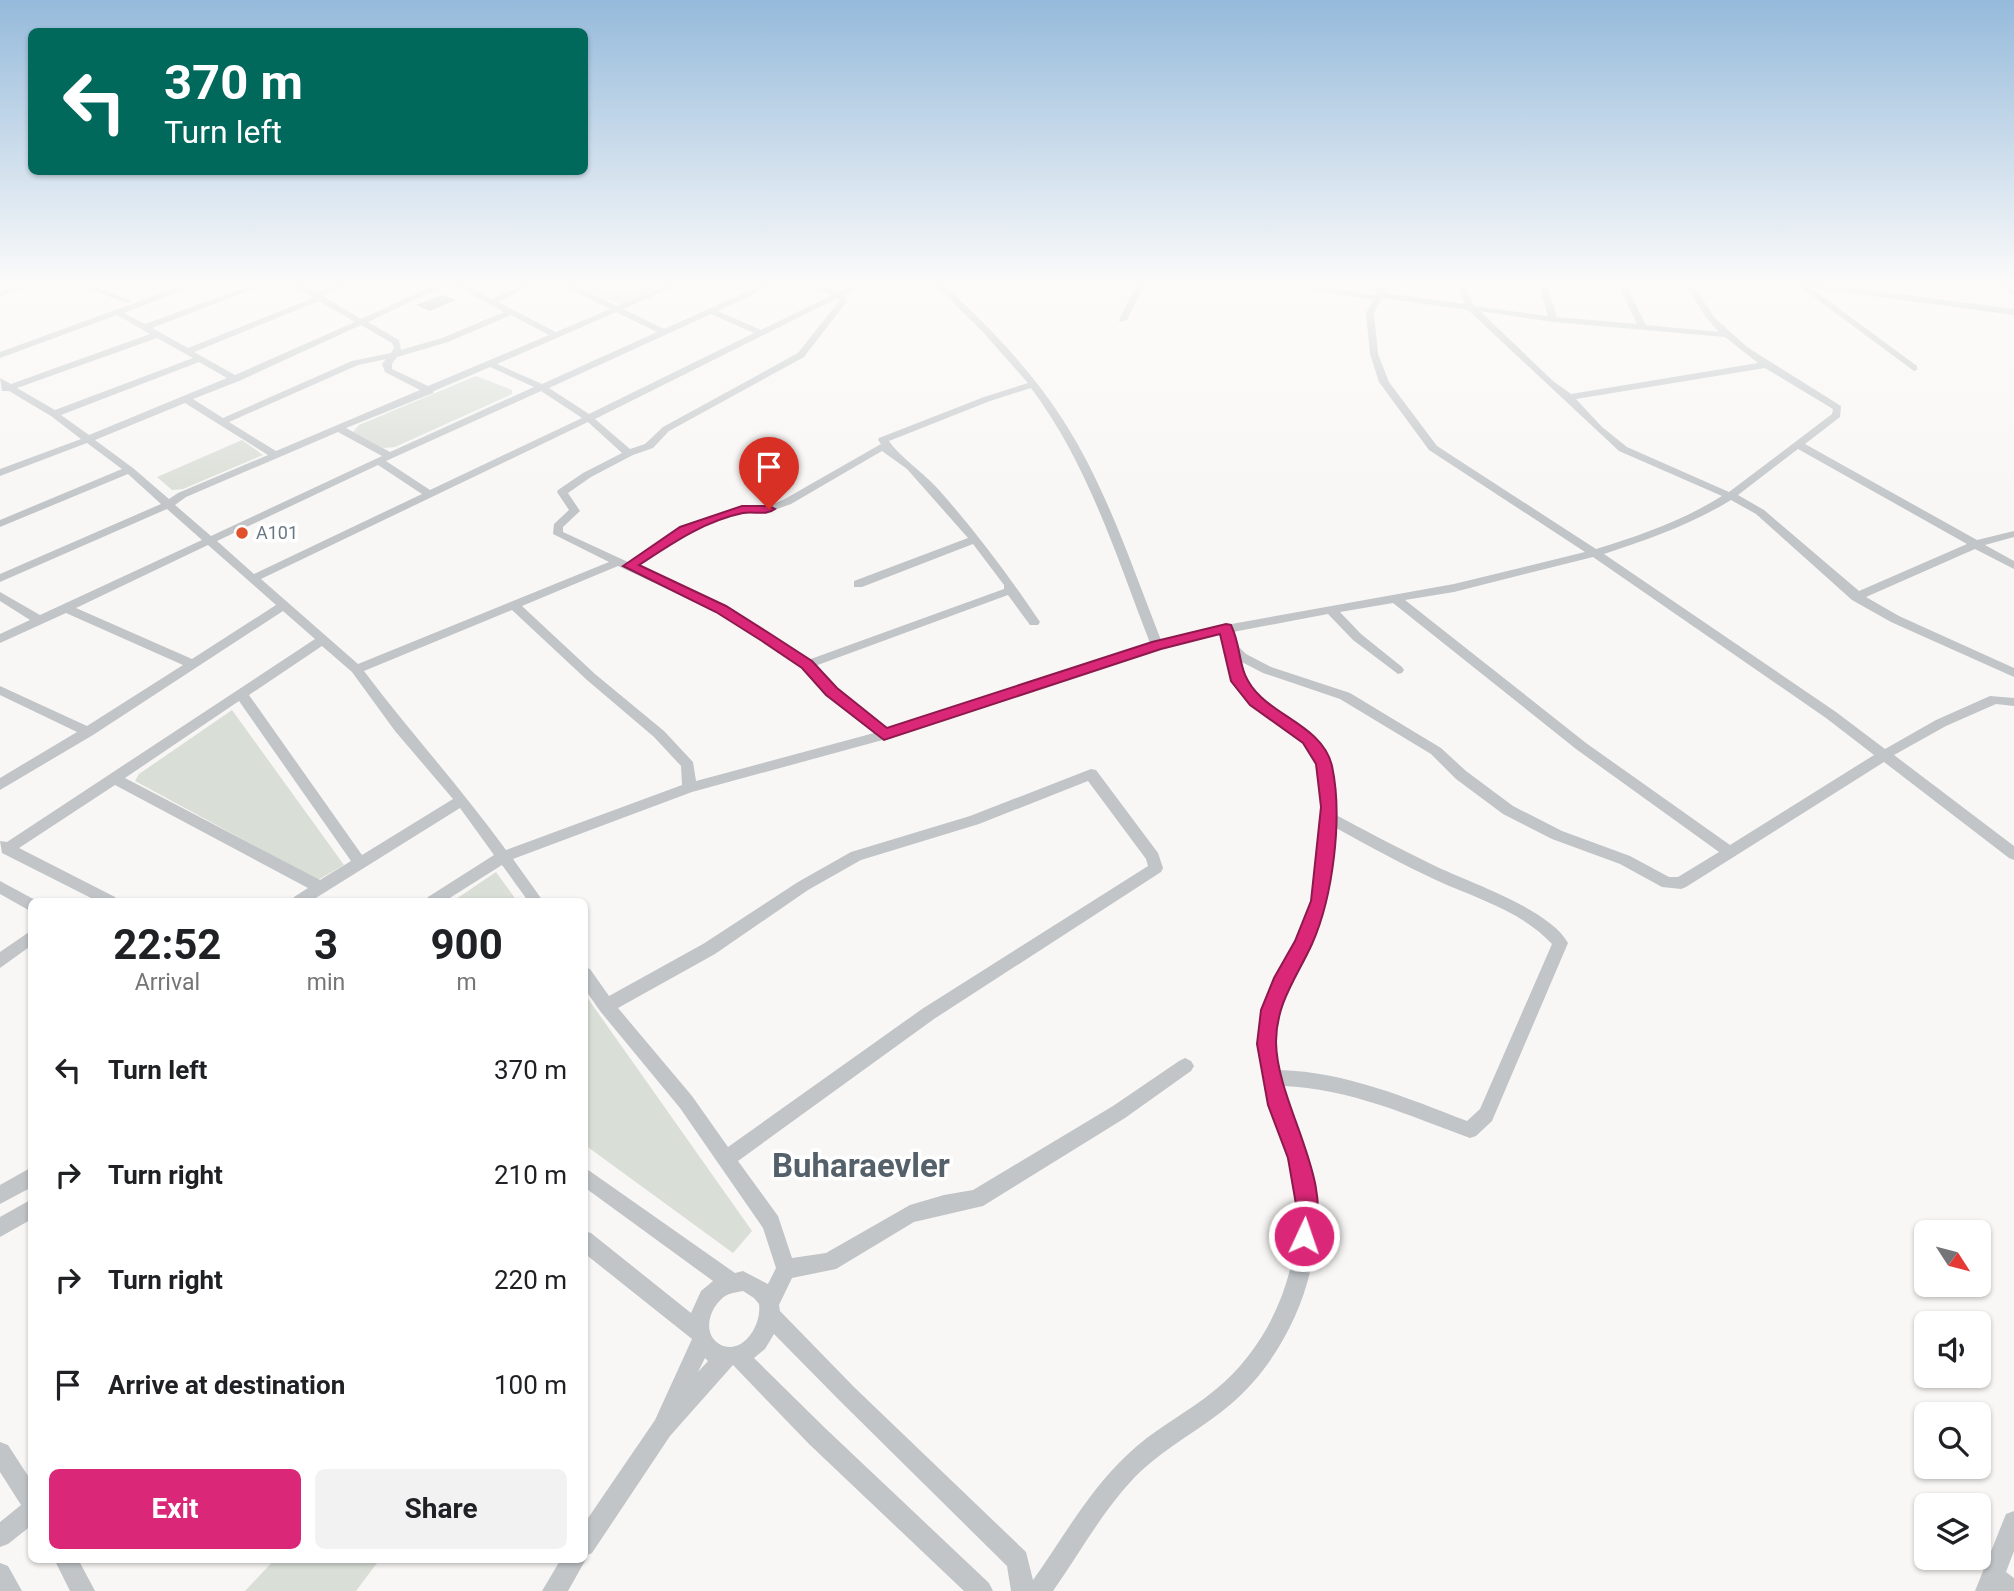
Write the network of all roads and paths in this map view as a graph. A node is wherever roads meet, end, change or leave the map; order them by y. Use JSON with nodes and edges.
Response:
{"nodes":[{"id":1,"x":91,"y":357,"type":"edge"},
{"id":2,"x":284,"y":357,"type":"edge"},
{"id":3,"x":383,"y":357,"type":"edge"},
{"id":4,"x":392,"y":357,"type":"edge"},
{"id":5,"x":507,"y":357,"type":"edge"},
{"id":6,"x":607,"y":357,"type":"edge"},
{"id":7,"x":714,"y":357,"type":"edge"},
{"id":8,"x":797,"y":357,"type":"edge"},
{"id":9,"x":1008,"y":357,"type":"edge"},
{"id":10,"x":1376,"y":357,"type":"edge"},
{"id":11,"x":1523,"y":357,"type":"edge"},
{"id":12,"x":1755,"y":357,"type":"edge"},
{"id":13,"x":1900,"y":357,"type":"edge"},
{"id":14,"x":202,"y":358,"type":"joint"},
{"id":15,"x":491,"y":364,"type":"junction"},
{"id":16,"x":1765,"y":365,"type":"junction"},
{"id":17,"x":1914,"y":368,"type":"dead end"},
{"id":18,"x":236,"y":379,"type":"junction"},
{"id":19,"x":1032,"y":385,"type":"junction"},
{"id":20,"x":3,"y":387,"type":"edge"},
{"id":21,"x":541,"y":387,"type":"junction"},
{"id":22,"x":430,"y":391,"type":"junction"},
{"id":23,"x":1569,"y":397,"type":"junction"},
{"id":24,"x":186,"y":399,"type":"junction"},
{"id":25,"x":54,"y":414,"type":"junction"},
{"id":26,"x":589,"y":418,"type":"junction"},
{"id":27,"x":221,"y":422,"type":"junction"},
{"id":28,"x":340,"y":429,"type":"junction"},
{"id":29,"x":88,"y":440,"type":"junction"},
{"id":30,"x":1797,"y":444,"type":"junction"},
{"id":31,"x":889,"y":449,"type":"junction"},
{"id":32,"x":629,"y":454,"type":"junction"},
{"id":33,"x":277,"y":456,"type":"junction"},
{"id":34,"x":384,"y":459,"type":"junction"},
{"id":35,"x":129,"y":470,"type":"junction"},
{"id":36,"x":0,"y":474,"type":"edge"},
{"id":37,"x":428,"y":493,"type":"junction"},
{"id":38,"x":1730,"y":496,"type":"junction"},
{"id":39,"x":169,"y":504,"type":"junction"},
{"id":40,"x":0,"y":524,"type":"edge"},
{"id":41,"x":2014,"y":534,"type":"edge"},
{"id":42,"x":976,"y":539,"type":"junction"},
{"id":43,"x":211,"y":541,"type":"junction"},
{"id":44,"x":1976,"y":544,"type":"junction"},
{"id":45,"x":1594,"y":553,"type":"junction"},
{"id":46,"x":625,"y":564,"type":"junction"},
{"id":47,"x":2014,"y":566,"type":"edge"},
{"id":48,"x":0,"y":578,"type":"edge"},
{"id":49,"x":254,"y":578,"type":"junction"},
{"id":50,"x":858,"y":584,"type":"dead end"},
{"id":51,"x":1009,"y":591,"type":"junction"},
{"id":52,"x":0,"y":596,"type":"edge"},
{"id":53,"x":1856,"y":597,"type":"junction"},
{"id":54,"x":1396,"y":599,"type":"junction"},
{"id":55,"x":284,"y":605,"type":"junction"},
{"id":56,"x":515,"y":606,"type":"junction"},
{"id":57,"x":66,"y":608,"type":"junction"},
{"id":58,"x":1331,"y":610,"type":"junction"},
{"id":59,"x":38,"y":620,"type":"junction"},
{"id":60,"x":1034,"y":622,"type":"dead end"},
{"id":61,"x":1226,"y":629,"type":"junction"},
{"id":62,"x":0,"y":639,"type":"edge"},
{"id":63,"x":324,"y":639,"type":"junction"},
{"id":64,"x":1157,"y":645,"type":"junction"},
{"id":65,"x":1231,"y":647,"type":"junction"},
{"id":66,"x":192,"y":664,"type":"junction"},
{"id":67,"x":807,"y":664,"type":"junction"},
{"id":68,"x":356,"y":669,"type":"junction"},
{"id":69,"x":1398,"y":670,"type":"dead end"},
{"id":70,"x":2014,"y":673,"type":"edge"},
{"id":71,"x":0,"y":690,"type":"edge"},
{"id":72,"x":241,"y":694,"type":"junction"},
{"id":73,"x":2014,"y":702,"type":"edge"},
{"id":74,"x":88,"y":732,"type":"junction"},
{"id":75,"x":884,"y":735,"type":"junction"},
{"id":76,"x":1884,"y":755,"type":"junction"},
{"id":77,"x":114,"y":778,"type":"junction"},
{"id":78,"x":0,"y":785,"type":"edge"},
{"id":79,"x":689,"y":788,"type":"junction"},
{"id":80,"x":462,"y":800,"type":"junction"},
{"id":81,"x":1328,"y":817,"type":"junction"},
{"id":82,"x":4,"y":847,"type":"edge"},
{"id":83,"x":1730,"y":852,"type":"junction"},
{"id":84,"x":2014,"y":854,"type":"edge"},
{"id":85,"x":505,"y":856,"type":"junction"},
{"id":86,"x":360,"y":863,"type":"junction"},
{"id":87,"x":0,"y":887,"type":"edge"},
{"id":88,"x":321,"y":888,"type":"junction"},
{"id":89,"x":104,"y":898,"type":"edge"},
{"id":90,"x":304,"y":898,"type":"edge"},
{"id":91,"x":438,"y":898,"type":"edge"},
{"id":92,"x":534,"y":898,"type":"edge"},
{"id":93,"x":28,"y":904,"type":"edge"},
{"id":94,"x":28,"y":939,"type":"edge"},
{"id":95,"x":0,"y":961,"type":"edge"},
{"id":96,"x":588,"y":980,"type":"edge"},
{"id":97,"x":606,"y":1006,"type":"junction"},
{"id":98,"x":1185,"y":1066,"type":"dead end"},
{"id":99,"x":1273,"y":1078,"type":"junction"},
{"id":100,"x":726,"y":1158,"type":"junction"},
{"id":101,"x":28,"y":1178,"type":"edge"},
{"id":102,"x":588,"y":1179,"type":"edge"},
{"id":103,"x":0,"y":1195,"type":"edge"},
{"id":104,"x":28,"y":1210,"type":"edge"},
{"id":105,"x":0,"y":1228,"type":"edge"},
{"id":106,"x":588,"y":1243,"type":"edge"},
{"id":107,"x":786,"y":1269,"type":"junction"},
{"id":108,"x":731,"y":1282,"type":"junction"},
{"id":109,"x":770,"y":1310,"type":"junction"},
{"id":110,"x":700,"y":1336,"type":"junction"},
{"id":111,"x":732,"y":1356,"type":"junction"},
{"id":112,"x":663,"y":1427,"type":"junction"},
{"id":113,"x":0,"y":1453,"type":"edge"},
{"id":114,"x":28,"y":1496,"type":"edge"},
{"id":115,"x":28,"y":1513,"type":"edge"},
{"id":116,"x":2014,"y":1522,"type":"edge"},
{"id":117,"x":0,"y":1536,"type":"edge"},
{"id":118,"x":588,"y":1539,"type":"edge"},
{"id":119,"x":67,"y":1563,"type":"edge"},
{"id":120,"x":572,"y":1563,"type":"edge"},
{"id":121,"x":0,"y":1574,"type":"edge"},
{"id":122,"x":1990,"y":1584,"type":"edge"},
{"id":123,"x":9,"y":1591,"type":"edge"},
{"id":124,"x":83,"y":1591,"type":"edge"},
{"id":125,"x":554,"y":1591,"type":"edge"},
{"id":126,"x":981,"y":1591,"type":"edge"},
{"id":127,"x":1023,"y":1591,"type":"edge"},
{"id":128,"x":1039,"y":1591,"type":"edge"},
{"id":129,"x":2012,"y":1591,"type":"edge"}],
"edges":[{"from":1,"to":20,"type":"street"},
{"from":2,"to":18,"type":"street"},
{"from":3,"to":27,"type":"street"},
{"from":4,"to":22,"type":"street"},
{"from":5,"to":15,"type":"street"},
{"from":6,"to":21,"type":"street"},
{"from":7,"to":26,"type":"street"},
{"from":8,"to":32,"type":"street"},
{"from":9,"to":19,"type":"street"},
{"from":10,"to":45,"type":"street"},
{"from":11,"to":23,"type":"street"},
{"from":12,"to":16,"type":"street"},
{"from":13,"to":17,"type":"street"},
{"from":14,"to":18,"type":"street"},
{"from":14,"to":25,"type":"street"},
{"from":15,"to":21,"type":"street"},
{"from":15,"to":22,"type":"street"},
{"from":16,"to":23,"type":"street"},
{"from":16,"to":30,"type":"street"},
{"from":18,"to":24,"type":"street"},
{"from":19,"to":31,"type":"street"},
{"from":19,"to":64,"type":"street"},
{"from":20,"to":25,"type":"street"},
{"from":21,"to":26,"type":"street"},
{"from":21,"to":34,"type":"street"},
{"from":22,"to":28,"type":"street"},
{"from":23,"to":38,"type":"street"},
{"from":24,"to":27,"type":"street"},
{"from":24,"to":29,"type":"street"},
{"from":25,"to":29,"type":"street"},
{"from":26,"to":32,"type":"street"},
{"from":26,"to":37,"type":"street"},
{"from":27,"to":33,"type":"street"},
{"from":28,"to":33,"type":"street"},
{"from":28,"to":34,"type":"street"},
{"from":29,"to":35,"type":"street"},
{"from":29,"to":36,"type":"street"},
{"from":30,"to":38,"type":"street"},
{"from":30,"to":44,"type":"street"},
{"from":31,"to":42,"type":"street"},
{"from":31,"to":46,"type":"street"},
{"from":32,"to":46,"type":"street"},
{"from":33,"to":39,"type":"street"},
{"from":34,"to":37,"type":"street"},
{"from":34,"to":43,"type":"street"},
{"from":35,"to":39,"type":"street"},
{"from":35,"to":40,"type":"street"},
{"from":37,"to":49,"type":"street"},
{"from":38,"to":45,"type":"street"},
{"from":38,"to":53,"type":"street"},
{"from":39,"to":43,"type":"street"},
{"from":39,"to":48,"type":"street"},
{"from":41,"to":44,"type":"street"},
{"from":42,"to":50,"type":"street"},
{"from":42,"to":51,"type":"street"},
{"from":43,"to":49,"type":"street"},
{"from":43,"to":57,"type":"street"},
{"from":44,"to":47,"type":"street"},
{"from":44,"to":53,"type":"street"},
{"from":45,"to":54,"type":"street"},
{"from":45,"to":76,"type":"street"},
{"from":46,"to":56,"type":"street"},
{"from":46,"to":67,"type":"street"},
{"from":49,"to":55,"type":"street"},
{"from":51,"to":60,"type":"street"},
{"from":51,"to":67,"type":"street"},
{"from":52,"to":59,"type":"street"},
{"from":53,"to":70,"type":"street"},
{"from":54,"to":58,"type":"street"},
{"from":54,"to":83,"type":"street"},
{"from":55,"to":63,"type":"street"},
{"from":55,"to":66,"type":"street"},
{"from":56,"to":68,"type":"street"},
{"from":56,"to":79,"type":"street"},
{"from":57,"to":59,"type":"street"},
{"from":57,"to":66,"type":"street"},
{"from":58,"to":61,"type":"street"},
{"from":58,"to":69,"type":"street"},
{"from":59,"to":62,"type":"street"},
{"from":61,"to":64,"type":"street"},
{"from":61,"to":65,"type":"street"},
{"from":63,"to":68,"type":"street"},
{"from":63,"to":72,"type":"street"},
{"from":64,"to":75,"type":"street"},
{"from":65,"to":81,"type":"street"},
{"from":65,"to":83,"type":"street"},
{"from":66,"to":74,"type":"street"},
{"from":67,"to":75,"type":"street"},
{"from":68,"to":80,"type":"street"},
{"from":71,"to":74,"type":"street"},
{"from":72,"to":77,"type":"street"},
{"from":72,"to":86,"type":"street"},
{"from":73,"to":76,"type":"street"},
{"from":74,"to":78,"type":"street"},
{"from":75,"to":79,"type":"street"},
{"from":76,"to":83,"type":"street"},
{"from":76,"to":84,"type":"street"},
{"from":77,"to":82,"type":"street"},
{"from":77,"to":88,"type":"street"},
{"from":79,"to":85,"type":"street"},
{"from":80,"to":85,"type":"street"},
{"from":80,"to":86,"type":"street"},
{"from":81,"to":99,"type":"street"},
{"from":81,"to":99,"type":"street"},
{"from":82,"to":89,"type":"street"},
{"from":85,"to":91,"type":"street"},
{"from":85,"to":92,"type":"street"},
{"from":86,"to":88,"type":"street"},
{"from":87,"to":93,"type":"street"},
{"from":88,"to":90,"type":"street"},
{"from":94,"to":95,"type":"street"},
{"from":96,"to":97,"type":"street"},
{"from":97,"to":100,"type":"street"},
{"from":97,"to":100,"type":"street"},
{"from":98,"to":107,"type":"street"},
{"from":99,"to":128,"type":"street"},
{"from":100,"to":107,"type":"street"},
{"from":101,"to":103,"type":"street"},
{"from":102,"to":108,"type":"street"},
{"from":104,"to":105,"type":"street"},
{"from":106,"to":110,"type":"street"},
{"from":107,"to":109,"type":"street"},
{"from":108,"to":109,"type":"street"},
{"from":108,"to":110,"type":"street"},
{"from":109,"to":111,"type":"street"},
{"from":109,"to":127,"type":"street"},
{"from":110,"to":111,"type":"street"},
{"from":110,"to":112,"type":"street"},
{"from":111,"to":112,"type":"street"},
{"from":111,"to":126,"type":"street"},
{"from":112,"to":118,"type":"street"},
{"from":113,"to":114,"type":"street"},
{"from":115,"to":117,"type":"street"},
{"from":116,"to":122,"type":"street"},
{"from":119,"to":124,"type":"street"},
{"from":120,"to":125,"type":"street"},
{"from":121,"to":123,"type":"street"},
{"from":122,"to":129,"type":"street"}]}
